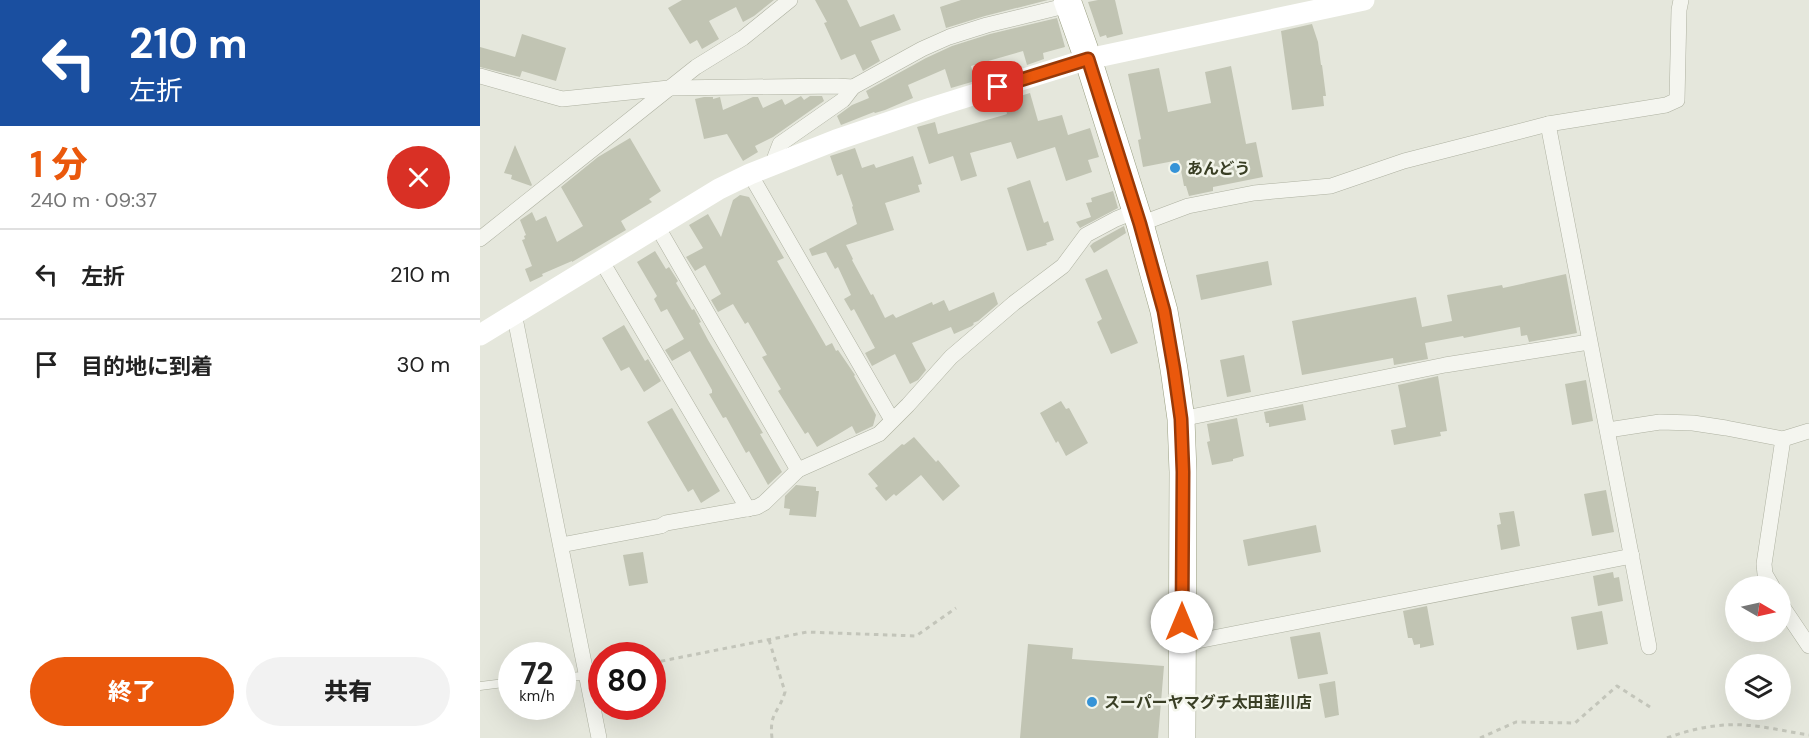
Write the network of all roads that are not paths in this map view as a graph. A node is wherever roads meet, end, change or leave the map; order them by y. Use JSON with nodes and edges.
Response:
{"nodes":[{"id":1,"x":789,"y":0,"type":"edge"},
{"id":2,"x":1364,"y":0,"type":"edge"},
{"id":3,"x":1681,"y":0,"type":"edge"},
{"id":4,"x":1068,"y":2,"type":"edge"},
{"id":5,"x":1088,"y":59,"type":"junction"},
{"id":6,"x":480,"y":76,"type":"edge"},
{"id":7,"x":853,"y":87,"type":"junction"},
{"id":8,"x":669,"y":88,"type":"junction"},
{"id":9,"x":1548,"y":124,"type":"junction"},
{"id":10,"x":772,"y":165,"type":"junction"},
{"id":11,"x":750,"y":174,"type":"junction"},
{"id":12,"x":1138,"y":217,"type":"junction"},
{"id":13,"x":657,"y":226,"type":"junction"},
{"id":14,"x":480,"y":239,"type":"edge"},
{"id":15,"x":601,"y":260,"type":"junction"},
{"id":16,"x":514,"y":313,"type":"junction"},
{"id":17,"x":480,"y":335,"type":"edge"},
{"id":18,"x":1589,"y":342,"type":"junction"},
{"id":19,"x":1181,"y":419,"type":"junction"},
{"id":20,"x":892,"y":420,"type":"junction"},
{"id":21,"x":1608,"y":430,"type":"junction"},
{"id":22,"x":1809,"y":431,"type":"edge"},
{"id":23,"x":1783,"y":440,"type":"junction"},
{"id":24,"x":798,"y":470,"type":"junction"},
{"id":25,"x":748,"y":509,"type":"junction"},
{"id":26,"x":561,"y":545,"type":"junction"},
{"id":27,"x":1632,"y":556,"type":"junction"},
{"id":28,"x":1766,"y":576,"type":"edge"},
{"id":29,"x":1791,"y":619,"type":"edge"},
{"id":30,"x":1182,"y":644,"type":"junction"},
{"id":31,"x":1809,"y":646,"type":"edge"},
{"id":32,"x":1649,"y":647,"type":"dead end"},
{"id":33,"x":576,"y":676,"type":"edge"},
{"id":34,"x":586,"y":676,"type":"junction"},
{"id":35,"x":498,"y":684,"type":"edge"},
{"id":36,"x":480,"y":686,"type":"edge"},
{"id":37,"x":599,"y":738,"type":"edge"},
{"id":38,"x":1182,"y":738,"type":"edge"}],
"edges":[{"from":1,"to":8,"type":"street"},
{"from":2,"to":5,"type":"street"},
{"from":3,"to":9,"type":"street"},
{"from":4,"to":5,"type":"highway"},
{"from":4,"to":7,"type":"street"},
{"from":5,"to":10,"type":"street"},
{"from":5,"to":12,"type":"highway"},
{"from":6,"to":8,"type":"street"},
{"from":7,"to":8,"type":"street"},
{"from":7,"to":10,"type":"street"},
{"from":8,"to":14,"type":"street"},
{"from":9,"to":12,"type":"street"},
{"from":9,"to":18,"type":"street"},
{"from":10,"to":11,"type":"street"},
{"from":11,"to":13,"type":"street"},
{"from":11,"to":20,"type":"street"},
{"from":12,"to":19,"type":"highway"},
{"from":12,"to":20,"type":"street"},
{"from":13,"to":15,"type":"street"},
{"from":13,"to":24,"type":"street"},
{"from":15,"to":16,"type":"street"},
{"from":15,"to":25,"type":"street"},
{"from":16,"to":17,"type":"street"},
{"from":16,"to":26,"type":"street"},
{"from":18,"to":19,"type":"street"},
{"from":18,"to":21,"type":"street"},
{"from":19,"to":30,"type":"highway"},
{"from":20,"to":24,"type":"street"},
{"from":21,"to":23,"type":"street"},
{"from":21,"to":27,"type":"street"},
{"from":22,"to":23,"type":"street"},
{"from":23,"to":28,"type":"street"},
{"from":24,"to":25,"type":"street"},
{"from":25,"to":26,"type":"street"},
{"from":26,"to":34,"type":"street"},
{"from":27,"to":30,"type":"street"},
{"from":27,"to":32,"type":"street"},
{"from":29,"to":31,"type":"street"},
{"from":30,"to":38,"type":"highway"},
{"from":33,"to":34,"type":"lane"},
{"from":34,"to":37,"type":"street"},
{"from":35,"to":36,"type":"lane"}]}
